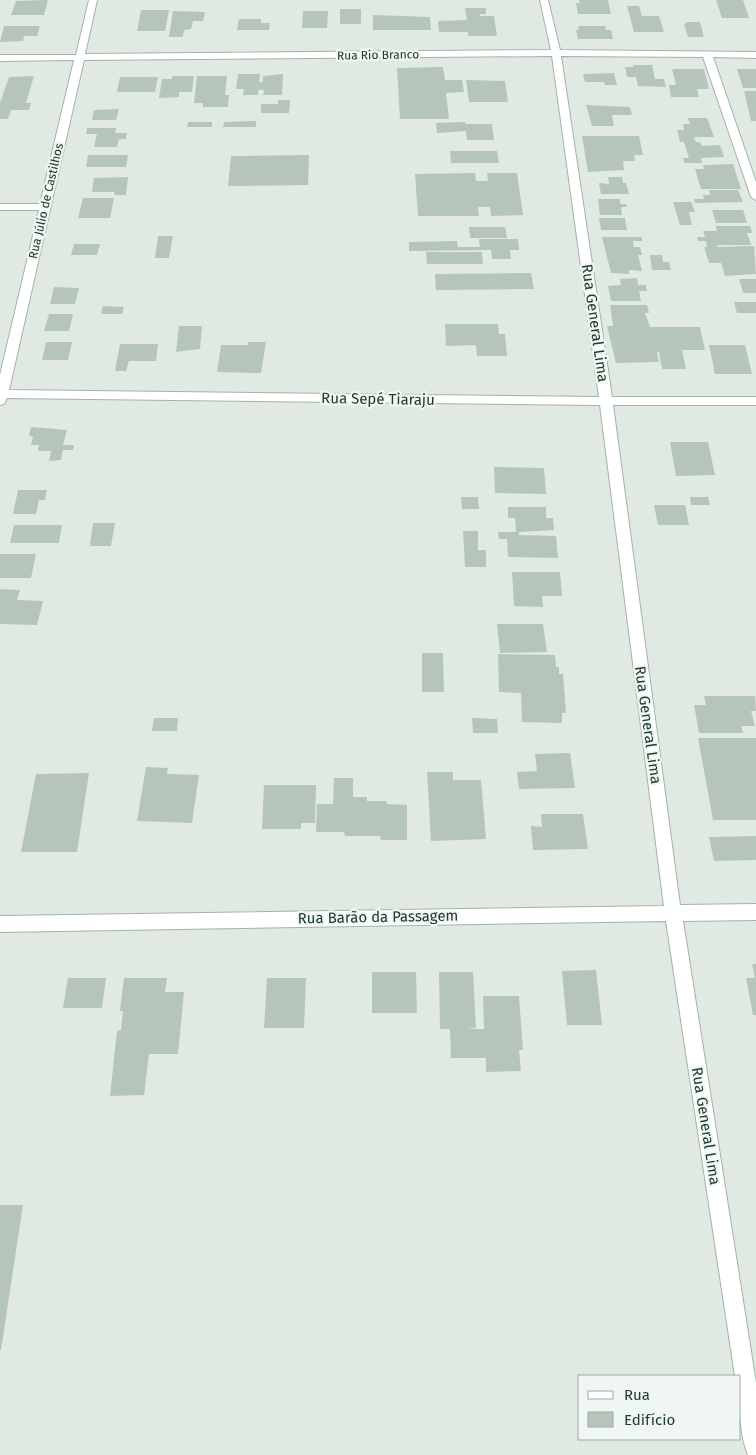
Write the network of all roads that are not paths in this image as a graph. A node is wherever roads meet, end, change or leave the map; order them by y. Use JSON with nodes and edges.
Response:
{"nodes":[{"id":1,"x":92,"y":0,"type":"edge"},
{"id":2,"x":544,"y":0,"type":"edge"},
{"id":3,"x":556,"y":53,"type":"junction"},
{"id":4,"x":707,"y":55,"type":"junction"},
{"id":5,"x":756,"y":55,"type":"edge"},
{"id":6,"x":0,"y":58,"type":"edge"},
{"id":7,"x":79,"y":58,"type":"junction"},
{"id":8,"x":756,"y":197,"type":"edge"},
{"id":9,"x":0,"y":207,"type":"edge"},
{"id":10,"x":45,"y":207,"type":"junction"},
{"id":11,"x":1,"y":396,"type":"edge"},
{"id":12,"x":606,"y":401,"type":"junction"},
{"id":13,"x":756,"y":401,"type":"edge"},
{"id":14,"x":673,"y":912,"type":"junction"},
{"id":15,"x":756,"y":912,"type":"edge"},
{"id":16,"x":0,"y":924,"type":"edge"},
{"id":17,"x":756,"y":1449,"type":"edge"}],
"edges":[{"from":1,"to":7,"type":"street","name":"Rua Júlio de Castilhos"},
{"from":2,"to":3,"type":"street","name":"Rua General Lima"},
{"from":3,"to":4,"type":"street","name":"Rua Rio Branco"},
{"from":3,"to":7,"type":"street","name":"Rua Rio Branco"},
{"from":3,"to":12,"type":"street","name":"Rua General Lima"},
{"from":4,"to":5,"type":"street","name":"Rua Rio Branco"},
{"from":4,"to":8,"type":"street"},
{"from":6,"to":7,"type":"street","name":"Rua Rio Branco"},
{"from":7,"to":10,"type":"street","name":"Rua Júlio de Castilhos"},
{"from":9,"to":10,"type":"street"},
{"from":10,"to":11,"type":"street","name":"Rua Júlio de Castilhos"},
{"from":11,"to":12,"type":"street","name":"Rua Sepé Tiaraju"},
{"from":12,"to":13,"type":"street","name":"Rua Sepé Tiaraju"},
{"from":12,"to":14,"type":"street","name":"Rua General Lima"},
{"from":14,"to":15,"type":"street","name":"Rua Barão da Passagem"},
{"from":14,"to":16,"type":"street","name":"Rua Barão da Passagem"},
{"from":14,"to":17,"type":"street","name":"Rua General Lima"}]}
